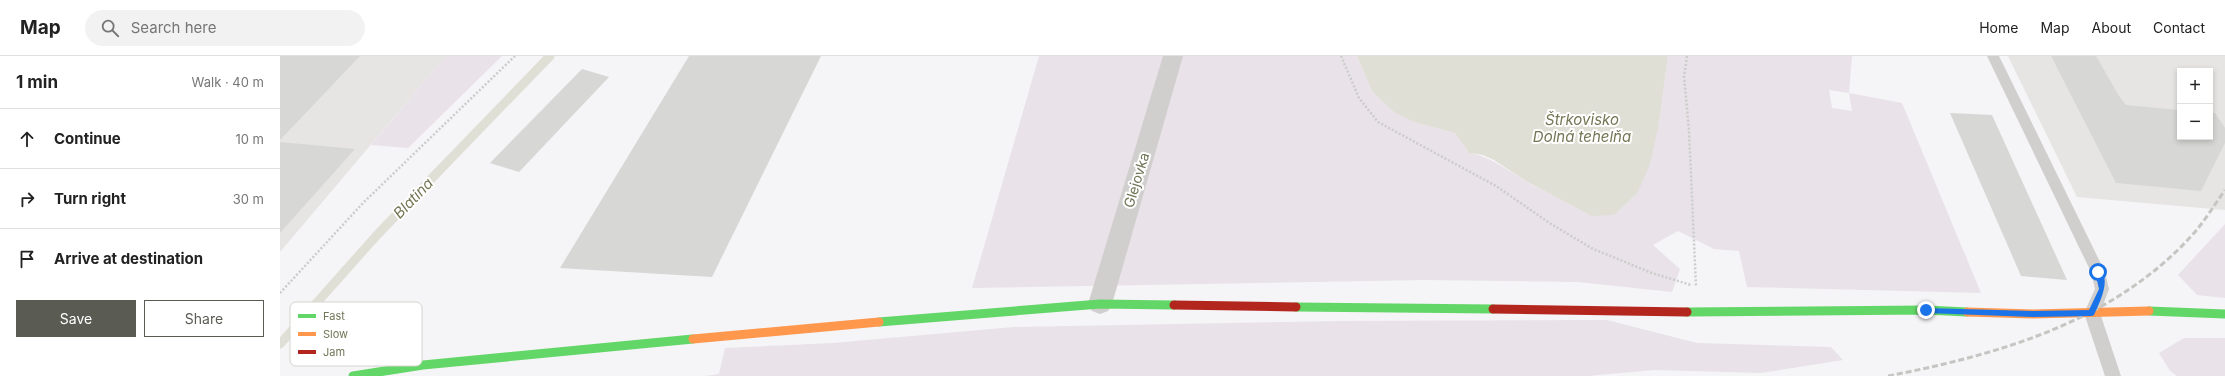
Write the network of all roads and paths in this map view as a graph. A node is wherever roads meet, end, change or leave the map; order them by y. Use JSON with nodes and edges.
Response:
{"nodes":[{"id":1,"x":515,"y":56,"type":"edge"},
{"id":2,"x":1173,"y":56,"type":"edge"},
{"id":3,"x":1341,"y":56,"type":"edge"},
{"id":4,"x":1686,"y":56,"type":"edge"},
{"id":5,"x":1993,"y":56,"type":"edge"},
{"id":6,"x":1695,"y":286,"type":"junction"},
{"id":7,"x":280,"y":293,"type":"edge"},
{"id":8,"x":1100,"y":304,"type":"junction"},
{"id":9,"x":1702,"y":312,"type":"junction"},
{"id":10,"x":2092,"y":313,"type":"junction"},
{"id":11,"x":2225,"y":314,"type":"edge"},
{"id":12,"x":353,"y":376,"type":"edge"},
{"id":13,"x":2113,"y":376,"type":"edge"}],
"edges":[{"from":1,"to":7,"type":"path"},
{"from":2,"to":8,"type":"street","name":"Glejovka"},
{"from":3,"to":6,"type":"path"},
{"from":4,"to":6,"type":"path"},
{"from":5,"to":10,"type":"lane"},
{"from":6,"to":9,"type":"path"},
{"from":8,"to":9,"type":"street"},
{"from":8,"to":12,"type":"street"},
{"from":9,"to":10,"type":"street"},
{"from":10,"to":11,"type":"street"},
{"from":10,"to":13,"type":"lane"}]}
